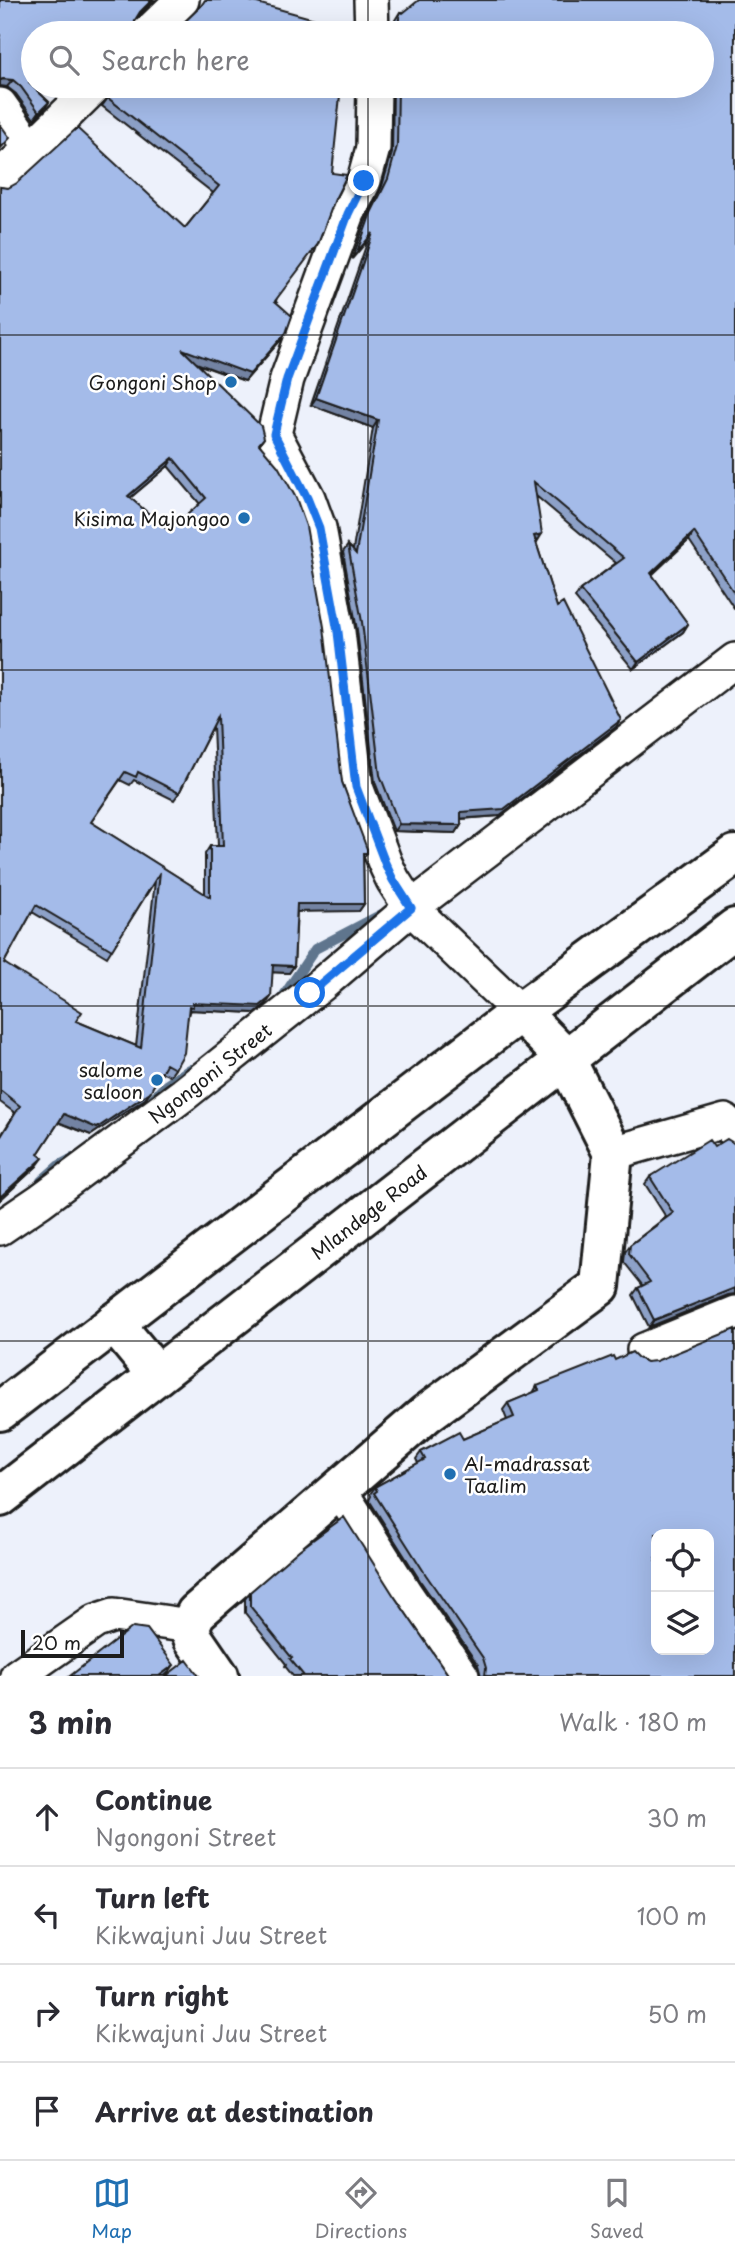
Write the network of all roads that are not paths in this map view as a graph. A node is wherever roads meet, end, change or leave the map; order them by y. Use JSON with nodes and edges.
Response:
{"nodes":[{"id":1,"x":182,"y":0,"type":"edge"},
{"id":2,"x":371,"y":0,"type":"edge"},
{"id":3,"x":159,"y":21,"type":"edge"},
{"id":4,"x":372,"y":21,"type":"edge"},
{"id":5,"x":83,"y":98,"type":"edge"},
{"id":6,"x":374,"y":98,"type":"edge"},
{"id":7,"x":0,"y":105,"type":"edge"},
{"id":8,"x":31,"y":149,"type":"junction"},
{"id":9,"x":0,"y":176,"type":"edge"},
{"id":10,"x":735,"y":660,"type":"edge"},
{"id":11,"x":735,"y":855,"type":"edge"},
{"id":12,"x":411,"y":908,"type":"junction"},
{"id":13,"x":735,"y":928,"type":"edge"},
{"id":14,"x":520,"y":1012,"type":"junction"},
{"id":15,"x":565,"y":1058,"type":"junction"},
{"id":16,"x":732,"y":1123,"type":"edge"},
{"id":17,"x":613,"y":1153,"type":"junction"},
{"id":18,"x":0,"y":1228,"type":"edge"},
{"id":19,"x":735,"y":1313,"type":"edge"},
{"id":20,"x":114,"y":1324,"type":"junction"},
{"id":21,"x":644,"y":1350,"type":"dead end"},
{"id":22,"x":156,"y":1375,"type":"junction"},
{"id":23,"x":0,"y":1411,"type":"edge"},
{"id":24,"x":339,"y":1489,"type":"junction"},
{"id":25,"x":0,"y":1497,"type":"edge"},
{"id":26,"x":190,"y":1626,"type":"junction"},
{"id":27,"x":17,"y":1676,"type":"edge"},
{"id":28,"x":219,"y":1676,"type":"edge"},
{"id":29,"x":462,"y":1676,"type":"edge"}],
"edges":[{"from":1,"to":3,"type":"street"},
{"from":2,"to":4,"type":"street"},
{"from":5,"to":8,"type":"street"},
{"from":6,"to":12,"type":"street"},
{"from":7,"to":8,"type":"street"},
{"from":8,"to":9,"type":"street"},
{"from":10,"to":12,"type":"street","name":"Ngongoni Street"},
{"from":11,"to":14,"type":"main road"},
{"from":12,"to":14,"type":"street"},
{"from":12,"to":18,"type":"street","name":"Ngongoni Street"},
{"from":13,"to":15,"type":"main road","name":"Mlandege Road"},
{"from":14,"to":15,"type":"main road"},
{"from":14,"to":20,"type":"main road"},
{"from":15,"to":17,"type":"main road"},
{"from":15,"to":22,"type":"main road","name":"Mlandege Road"},
{"from":16,"to":17,"type":"street"},
{"from":17,"to":24,"type":"main road"},
{"from":19,"to":21,"type":"street"},
{"from":20,"to":22,"type":"main road"},
{"from":20,"to":23,"type":"main road"},
{"from":22,"to":25,"type":"main road","name":"Mlandege Road"},
{"from":24,"to":26,"type":"main road"},
{"from":24,"to":29,"type":"street"},
{"from":26,"to":27,"type":"street"},
{"from":26,"to":28,"type":"main road"}]}
